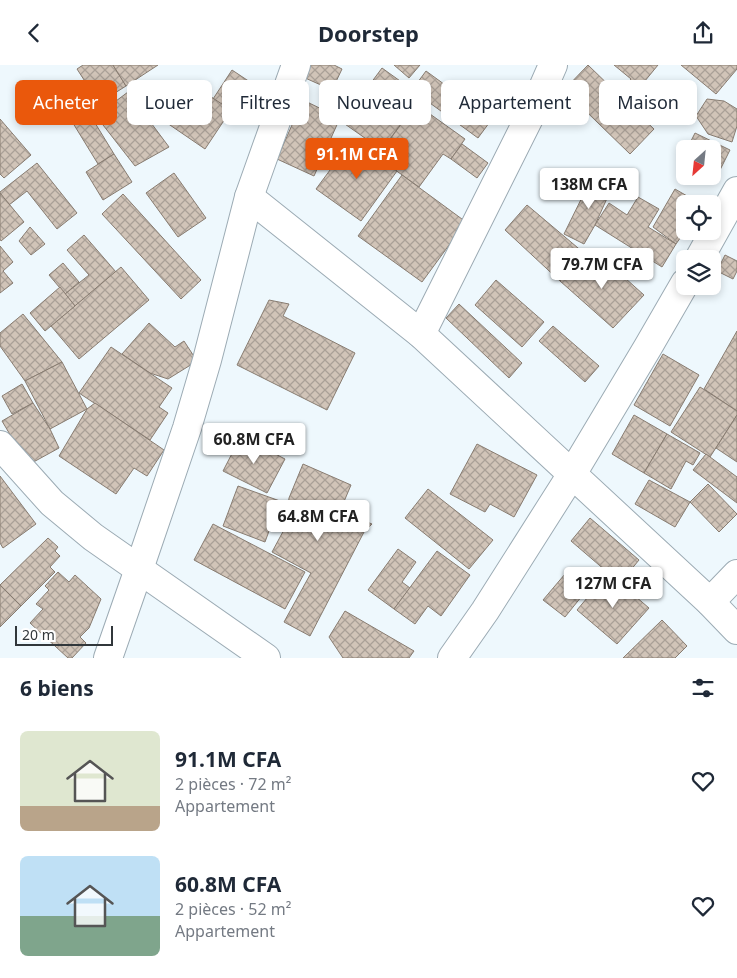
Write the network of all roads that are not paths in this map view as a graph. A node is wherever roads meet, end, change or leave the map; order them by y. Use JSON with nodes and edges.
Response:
{"nodes":[{"id":1,"x":296,"y":65,"type":"edge"},
{"id":2,"x":553,"y":65,"type":"edge"},
{"id":3,"x":737,"y":191,"type":"edge"},
{"id":4,"x":249,"y":197,"type":"junction"},
{"id":5,"x":704,"y":250,"type":"edge"},
{"id":6,"x":678,"y":295,"type":"edge"},
{"id":7,"x":421,"y":334,"type":"junction"},
{"id":8,"x":0,"y":445,"type":"edge"},
{"id":9,"x":572,"y":474,"type":"junction"},
{"id":10,"x":139,"y":569,"type":"junction"},
{"id":11,"x":737,"y":574,"type":"edge"},
{"id":12,"x":710,"y":602,"type":"junction"},
{"id":13,"x":737,"y":630,"type":"edge"},
{"id":14,"x":108,"y":658,"type":"edge"},
{"id":15,"x":266,"y":658,"type":"edge"},
{"id":16,"x":452,"y":658,"type":"edge"}],
"edges":[{"from":1,"to":4,"type":"street"},
{"from":2,"to":7,"type":"street"},
{"from":3,"to":5,"type":"street"},
{"from":4,"to":7,"type":"street"},
{"from":4,"to":10,"type":"street"},
{"from":6,"to":9,"type":"street"},
{"from":7,"to":9,"type":"street"},
{"from":8,"to":10,"type":"street"},
{"from":9,"to":12,"type":"street"},
{"from":9,"to":16,"type":"street"},
{"from":10,"to":14,"type":"street"},
{"from":10,"to":15,"type":"street"},
{"from":11,"to":12,"type":"street"},
{"from":12,"to":13,"type":"street"}]}
